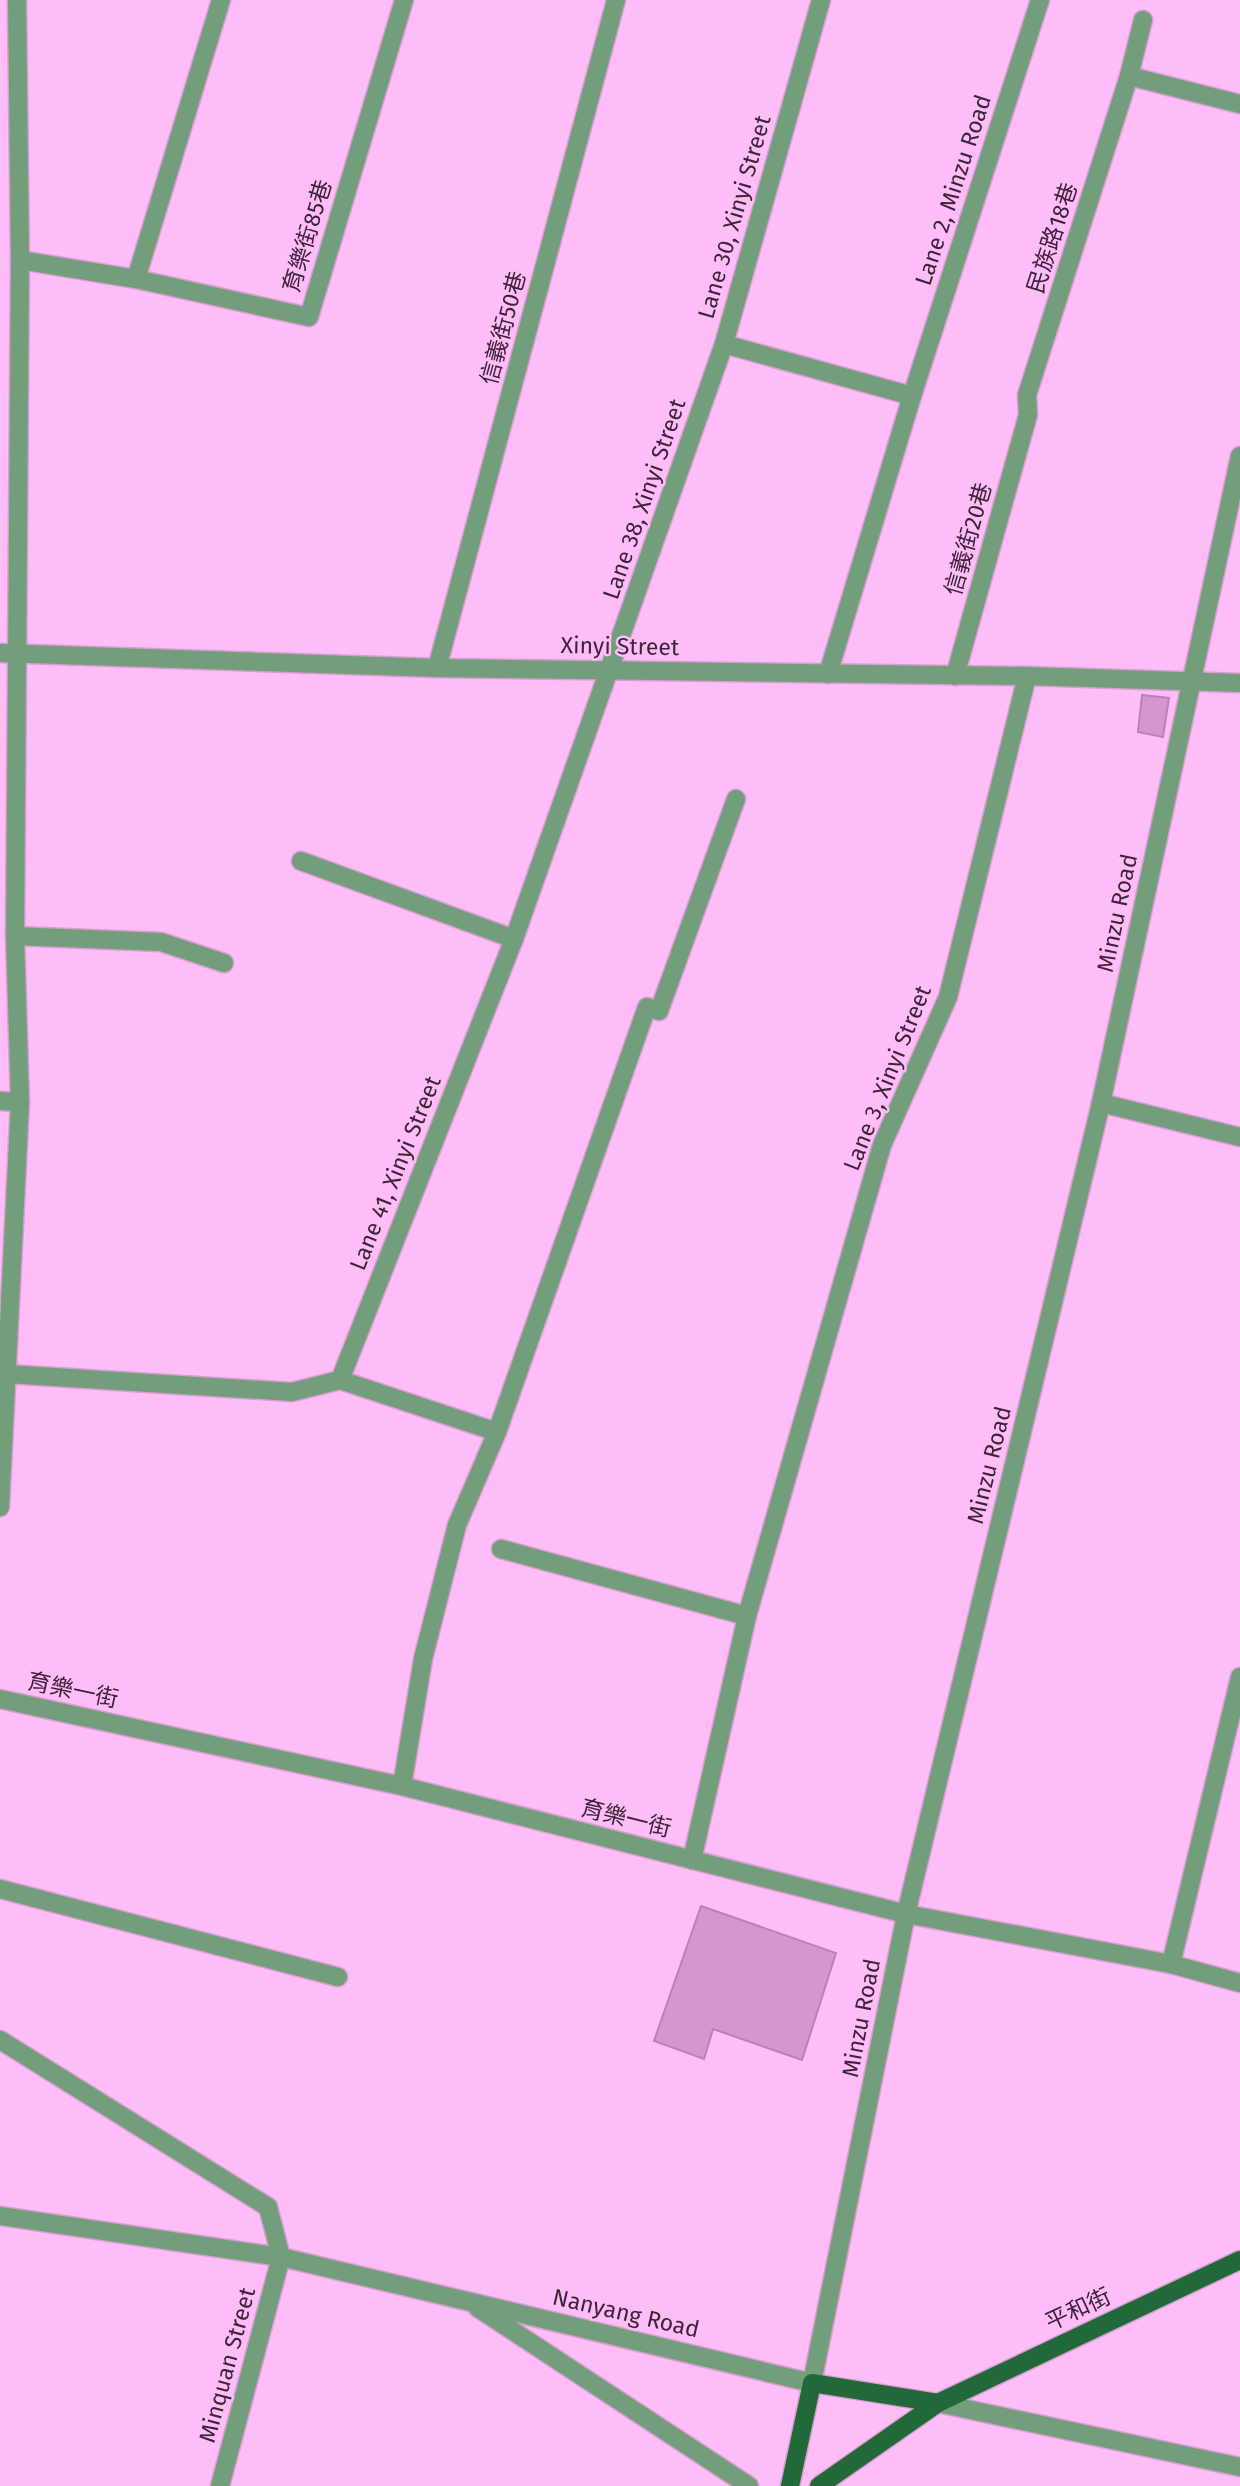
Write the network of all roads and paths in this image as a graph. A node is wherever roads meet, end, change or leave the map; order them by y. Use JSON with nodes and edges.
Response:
{"nodes":[{"id":1,"x":17,"y":0,"type":"edge"},
{"id":2,"x":221,"y":0,"type":"edge"},
{"id":3,"x":404,"y":0,"type":"edge"},
{"id":4,"x":617,"y":0,"type":"edge"},
{"id":5,"x":821,"y":0,"type":"edge"},
{"id":6,"x":1040,"y":0,"type":"edge"},
{"id":7,"x":1143,"y":20,"type":"dead end"},
{"id":8,"x":1129,"y":75,"type":"junction"},
{"id":9,"x":1240,"y":104,"type":"edge"},
{"id":10,"x":20,"y":260,"type":"junction"},
{"id":11,"x":136,"y":279,"type":"junction"},
{"id":12,"x":724,"y":344,"type":"junction"},
{"id":13,"x":912,"y":396,"type":"junction"},
{"id":14,"x":1028,"y":415,"type":"joint"},
{"id":15,"x":1240,"y":456,"type":"edge"},
{"id":16,"x":8,"y":654,"type":"edge"},
{"id":17,"x":437,"y":668,"type":"junction"},
{"id":18,"x":610,"y":670,"type":"junction"},
{"id":19,"x":828,"y":674,"type":"junction"},
{"id":20,"x":955,"y":676,"type":"junction"},
{"id":21,"x":1027,"y":677,"type":"junction"},
{"id":22,"x":1192,"y":682,"type":"junction"},
{"id":23,"x":1240,"y":683,"type":"edge"},
{"id":24,"x":736,"y":799,"type":"dead end"},
{"id":25,"x":301,"y":861,"type":"dead end"},
{"id":26,"x":15,"y":936,"type":"junction"},
{"id":27,"x":514,"y":939,"type":"junction"},
{"id":28,"x":224,"y":963,"type":"dead end"},
{"id":29,"x":0,"y":1101,"type":"edge"},
{"id":30,"x":20,"y":1102,"type":"junction"},
{"id":31,"x":1101,"y":1104,"type":"junction"},
{"id":32,"x":1240,"y":1137,"type":"edge"},
{"id":33,"x":7,"y":1374,"type":"junction"},
{"id":34,"x":340,"y":1380,"type":"junction"},
{"id":35,"x":497,"y":1432,"type":"junction"},
{"id":36,"x":0,"y":1507,"type":"edge"},
{"id":37,"x":501,"y":1549,"type":"dead end"},
{"id":38,"x":747,"y":1616,"type":"junction"},
{"id":39,"x":1240,"y":1677,"type":"edge"},
{"id":40,"x":0,"y":1699,"type":"edge"},
{"id":41,"x":402,"y":1786,"type":"junction"},
{"id":42,"x":692,"y":1860,"type":"junction"},
{"id":43,"x":0,"y":1889,"type":"edge"},
{"id":44,"x":906,"y":1914,"type":"junction"},
{"id":45,"x":1171,"y":1965,"type":"junction"},
{"id":46,"x":338,"y":1977,"type":"dead end"},
{"id":47,"x":1240,"y":1983,"type":"edge"},
{"id":48,"x":0,"y":2040,"type":"edge"},
{"id":49,"x":0,"y":2216,"type":"edge"},
{"id":50,"x":281,"y":2257,"type":"junction"},
{"id":51,"x":1240,"y":2260,"type":"edge"},
{"id":52,"x":466,"y":2300,"type":"junction"},
{"id":53,"x":813,"y":2383,"type":"junction"},
{"id":54,"x":938,"y":2403,"type":"junction"},
{"id":55,"x":1240,"y":2467,"type":"edge"},
{"id":56,"x":219,"y":2486,"type":"edge"},
{"id":57,"x":749,"y":2486,"type":"edge"},
{"id":58,"x":790,"y":2486,"type":"edge"},
{"id":59,"x":819,"y":2486,"type":"edge"}],
"edges":[{"from":1,"to":10,"type":"street"},
{"from":2,"to":11,"type":"street"},
{"from":3,"to":11,"type":"street","name":"育樂街85巷"},
{"from":4,"to":17,"type":"street","name":"信義街50巷"},
{"from":5,"to":12,"type":"street","name":"Lane 30, Xinyi Street"},
{"from":6,"to":13,"type":"street","name":"Lane 2, Minzu Road"},
{"from":7,"to":8,"type":"street","name":"民族路18巷"},
{"from":8,"to":9,"type":"street"},
{"from":8,"to":14,"type":"street","name":"民族路18巷"},
{"from":10,"to":11,"type":"street","name":"育樂街85巷"},
{"from":10,"to":16,"type":"street"},
{"from":12,"to":13,"type":"street","name":"Lane 30, Xinyi Street"},
{"from":12,"to":18,"type":"street","name":"Lane 38, Xinyi Street"},
{"from":13,"to":19,"type":"street"},
{"from":14,"to":20,"type":"street","name":"信義街20巷"},
{"from":15,"to":22,"type":"street","name":"Minzu Road"},
{"from":16,"to":17,"type":"street","name":"Xinyi Street"},
{"from":16,"to":26,"type":"street"},
{"from":17,"to":18,"type":"street","name":"Xinyi Street"},
{"from":18,"to":19,"type":"street","name":"Xinyi Street"},
{"from":18,"to":27,"type":"street","name":"Lane 41, Xinyi Street"},
{"from":19,"to":20,"type":"street","name":"Xinyi Street"},
{"from":20,"to":21,"type":"street","name":"Xinyi Street"},
{"from":21,"to":22,"type":"street","name":"Xinyi Street"},
{"from":21,"to":38,"type":"street","name":"Lane 3, Xinyi Street"},
{"from":22,"to":23,"type":"street","name":"Xinyi Street"},
{"from":22,"to":31,"type":"street","name":"Minzu Road"},
{"from":24,"to":35,"type":"street"},
{"from":25,"to":27,"type":"street"},
{"from":26,"to":28,"type":"street"},
{"from":26,"to":30,"type":"street"},
{"from":27,"to":34,"type":"street","name":"Lane 41, Xinyi Street"},
{"from":29,"to":30,"type":"street"},
{"from":30,"to":33,"type":"street"},
{"from":31,"to":32,"type":"street"},
{"from":31,"to":44,"type":"street","name":"Minzu Road"},
{"from":33,"to":34,"type":"street"},
{"from":33,"to":36,"type":"street"},
{"from":34,"to":35,"type":"street"},
{"from":35,"to":41,"type":"street"},
{"from":37,"to":38,"type":"street"},
{"from":38,"to":42,"type":"street","name":"Lane 3, Xinyi Street"},
{"from":39,"to":45,"type":"street"},
{"from":40,"to":41,"type":"street","name":"育樂一街"},
{"from":41,"to":42,"type":"street","name":"育樂一街"},
{"from":42,"to":44,"type":"street","name":"育樂一街"},
{"from":43,"to":46,"type":"street"},
{"from":44,"to":45,"type":"street","name":"育樂一街"},
{"from":44,"to":53,"type":"street","name":"Minzu Road"},
{"from":45,"to":47,"type":"street","name":"育樂一街"},
{"from":48,"to":50,"type":"street"},
{"from":49,"to":50,"type":"street","name":"Nanyang Road"},
{"from":50,"to":52,"type":"street","name":"Nanyang Road"},
{"from":50,"to":56,"type":"street","name":"Minquan Street"},
{"from":51,"to":54,"type":"main road","name":"平和街"},
{"from":52,"to":53,"type":"street","name":"Nanyang Road"},
{"from":52,"to":57,"type":"street"},
{"from":53,"to":54,"type":"main road","name":"Nanyang Road"},
{"from":53,"to":58,"type":"main road","name":"Minzu Road"},
{"from":54,"to":55,"type":"street","name":"Nanyang Road"},
{"from":54,"to":59,"type":"main road","name":"平和街"}]}
